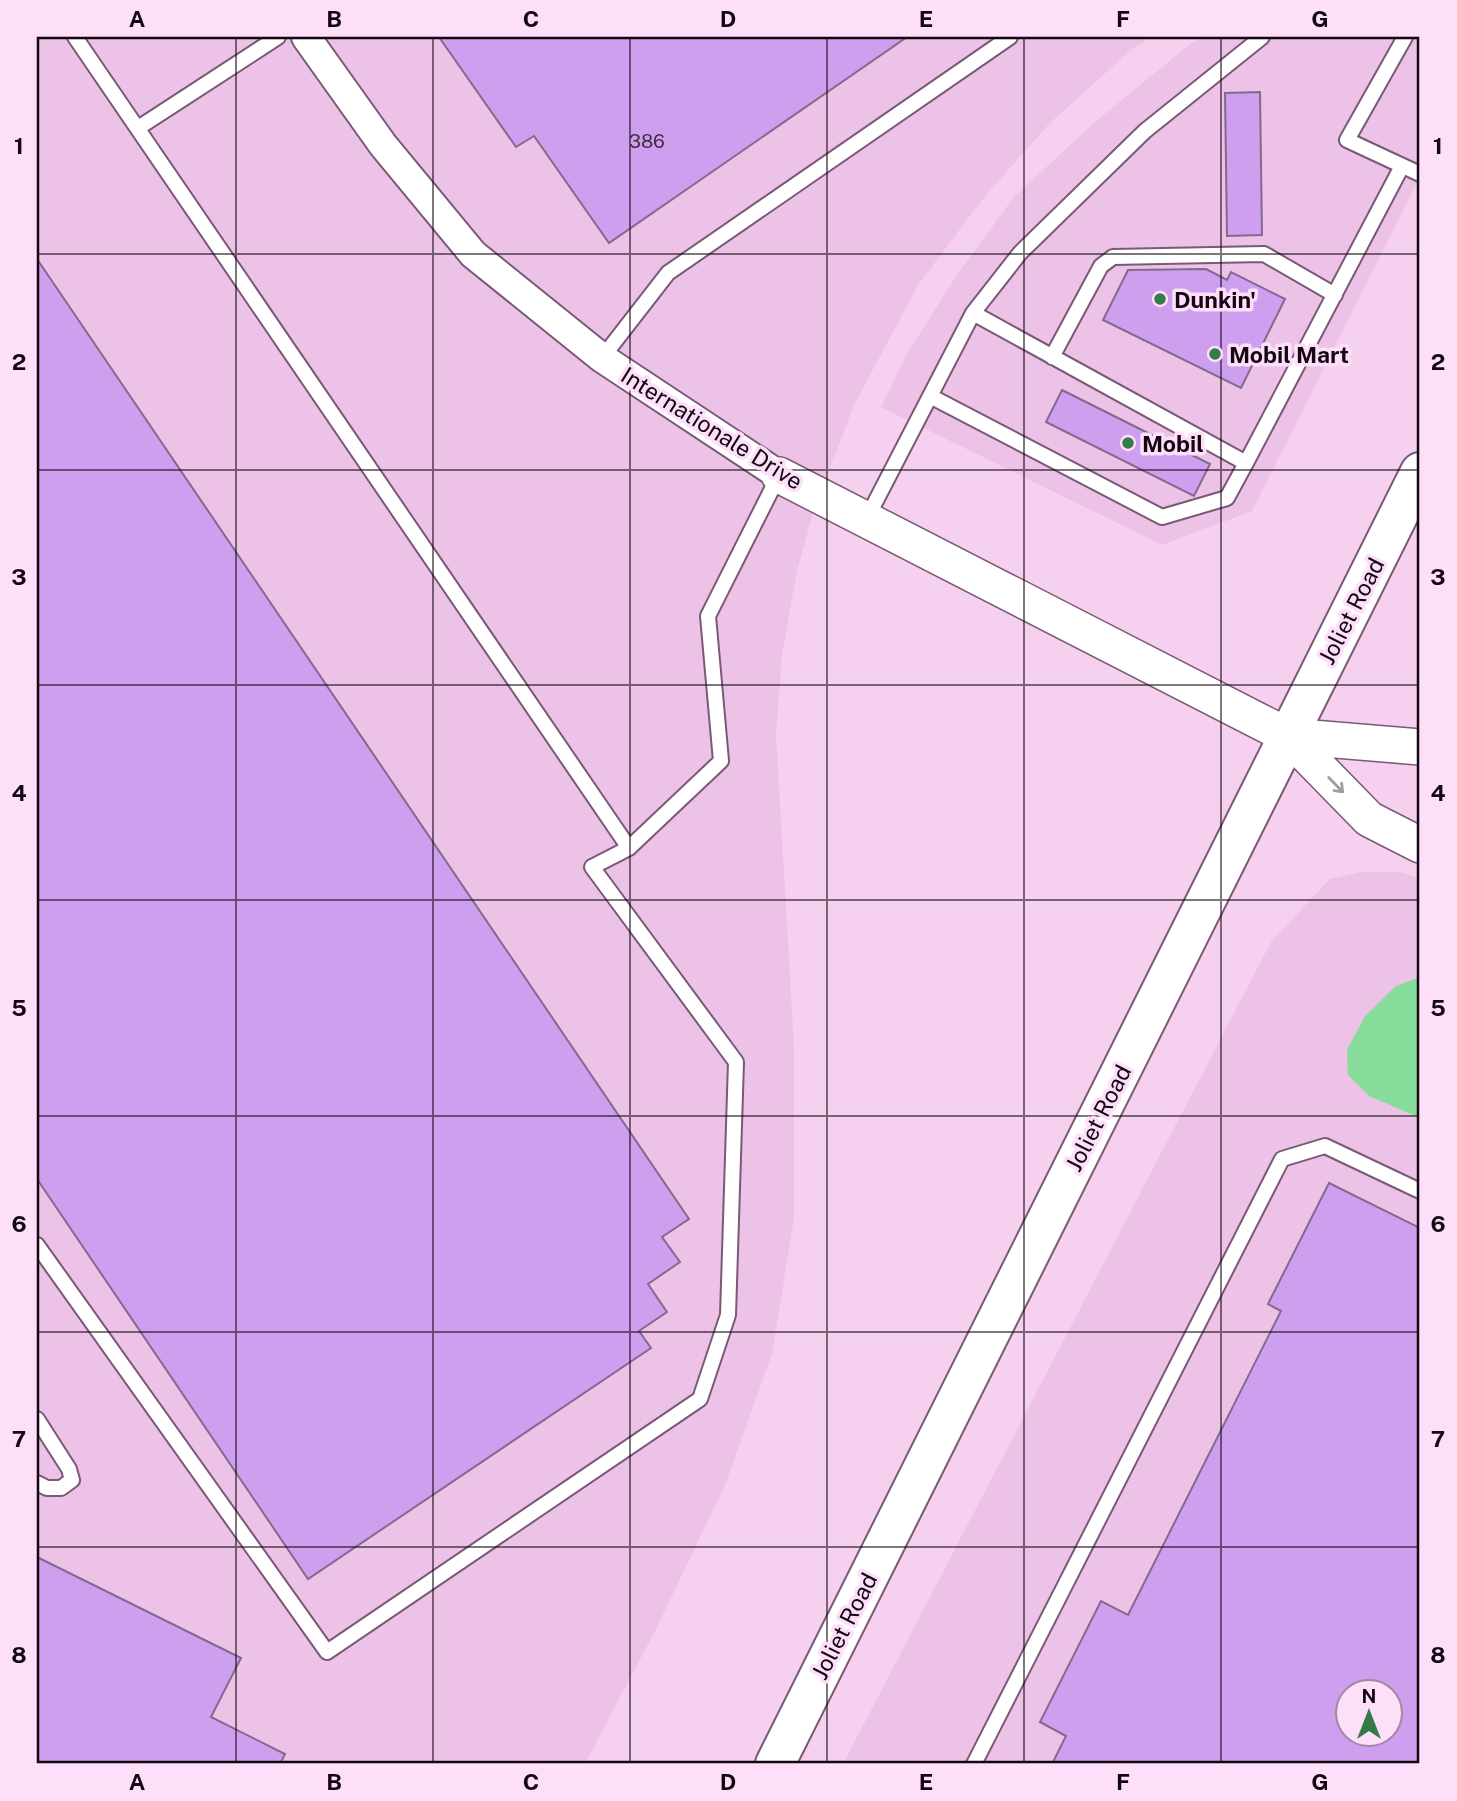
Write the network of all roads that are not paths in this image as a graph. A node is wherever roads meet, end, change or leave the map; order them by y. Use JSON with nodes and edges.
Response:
{"nodes":[{"id":1,"x":75,"y":37,"type":"edge"},
{"id":2,"x":278,"y":37,"type":"edge"},
{"id":3,"x":306,"y":37,"type":"edge"},
{"id":4,"x":1010,"y":37,"type":"edge"},
{"id":5,"x":1262,"y":37,"type":"edge"},
{"id":6,"x":1405,"y":37,"type":"edge"},
{"id":7,"x":138,"y":128,"type":"junction"},
{"id":8,"x":1402,"y":166,"type":"junction"},
{"id":9,"x":1420,"y":174,"type":"edge"},
{"id":10,"x":1335,"y":295,"type":"junction"},
{"id":11,"x":973,"y":313,"type":"junction"},
{"id":12,"x":1052,"y":357,"type":"junction"},
{"id":13,"x":602,"y":358,"type":"junction"},
{"id":14,"x":930,"y":396,"type":"junction"},
{"id":15,"x":1246,"y":463,"type":"junction"},
{"id":16,"x":1420,"y":472,"type":"edge"},
{"id":17,"x":779,"y":475,"type":"junction"},
{"id":18,"x":866,"y":519,"type":"junction"},
{"id":19,"x":1288,"y":736,"type":"junction"},
{"id":20,"x":1420,"y":747,"type":"edge"},
{"id":21,"x":1420,"y":845,"type":"edge"},
{"id":22,"x":629,"y":848,"type":"junction"},
{"id":23,"x":1420,"y":1191,"type":"edge"},
{"id":24,"x":37,"y":1245,"type":"edge"},
{"id":25,"x":37,"y":1419,"type":"edge"},
{"id":26,"x":37,"y":1483,"type":"edge"},
{"id":27,"x":775,"y":1764,"type":"edge"},
{"id":28,"x":974,"y":1764,"type":"edge"}],
"edges":[{"from":1,"to":7,"type":"lane"},
{"from":2,"to":7,"type":"lane"},
{"from":3,"to":13,"type":"street","name":"Internationale Drive"},
{"from":4,"to":13,"type":"lane"},
{"from":5,"to":11,"type":"lane"},
{"from":6,"to":8,"type":"lane"},
{"from":7,"to":22,"type":"lane"},
{"from":8,"to":9,"type":"lane"},
{"from":8,"to":10,"type":"lane"},
{"from":10,"to":12,"type":"lane"},
{"from":10,"to":15,"type":"lane"},
{"from":11,"to":12,"type":"lane"},
{"from":11,"to":14,"type":"lane"},
{"from":12,"to":15,"type":"lane"},
{"from":13,"to":17,"type":"street","name":"Internationale Drive"},
{"from":14,"to":15,"type":"lane"},
{"from":14,"to":18,"type":"lane"},
{"from":16,"to":19,"type":"main road","name":"Joliet Road"},
{"from":17,"to":18,"type":"street","name":"Internationale Drive"},
{"from":17,"to":22,"type":"lane"},
{"from":18,"to":19,"type":"street","name":"Internationale Drive"},
{"from":19,"to":20,"type":"street"},
{"from":19,"to":21,"type":"street","one_way":true},
{"from":19,"to":27,"type":"main road","name":"Joliet Road"},
{"from":22,"to":24,"type":"lane"},
{"from":23,"to":28,"type":"lane"},
{"from":25,"to":26,"type":"lane"}]}
